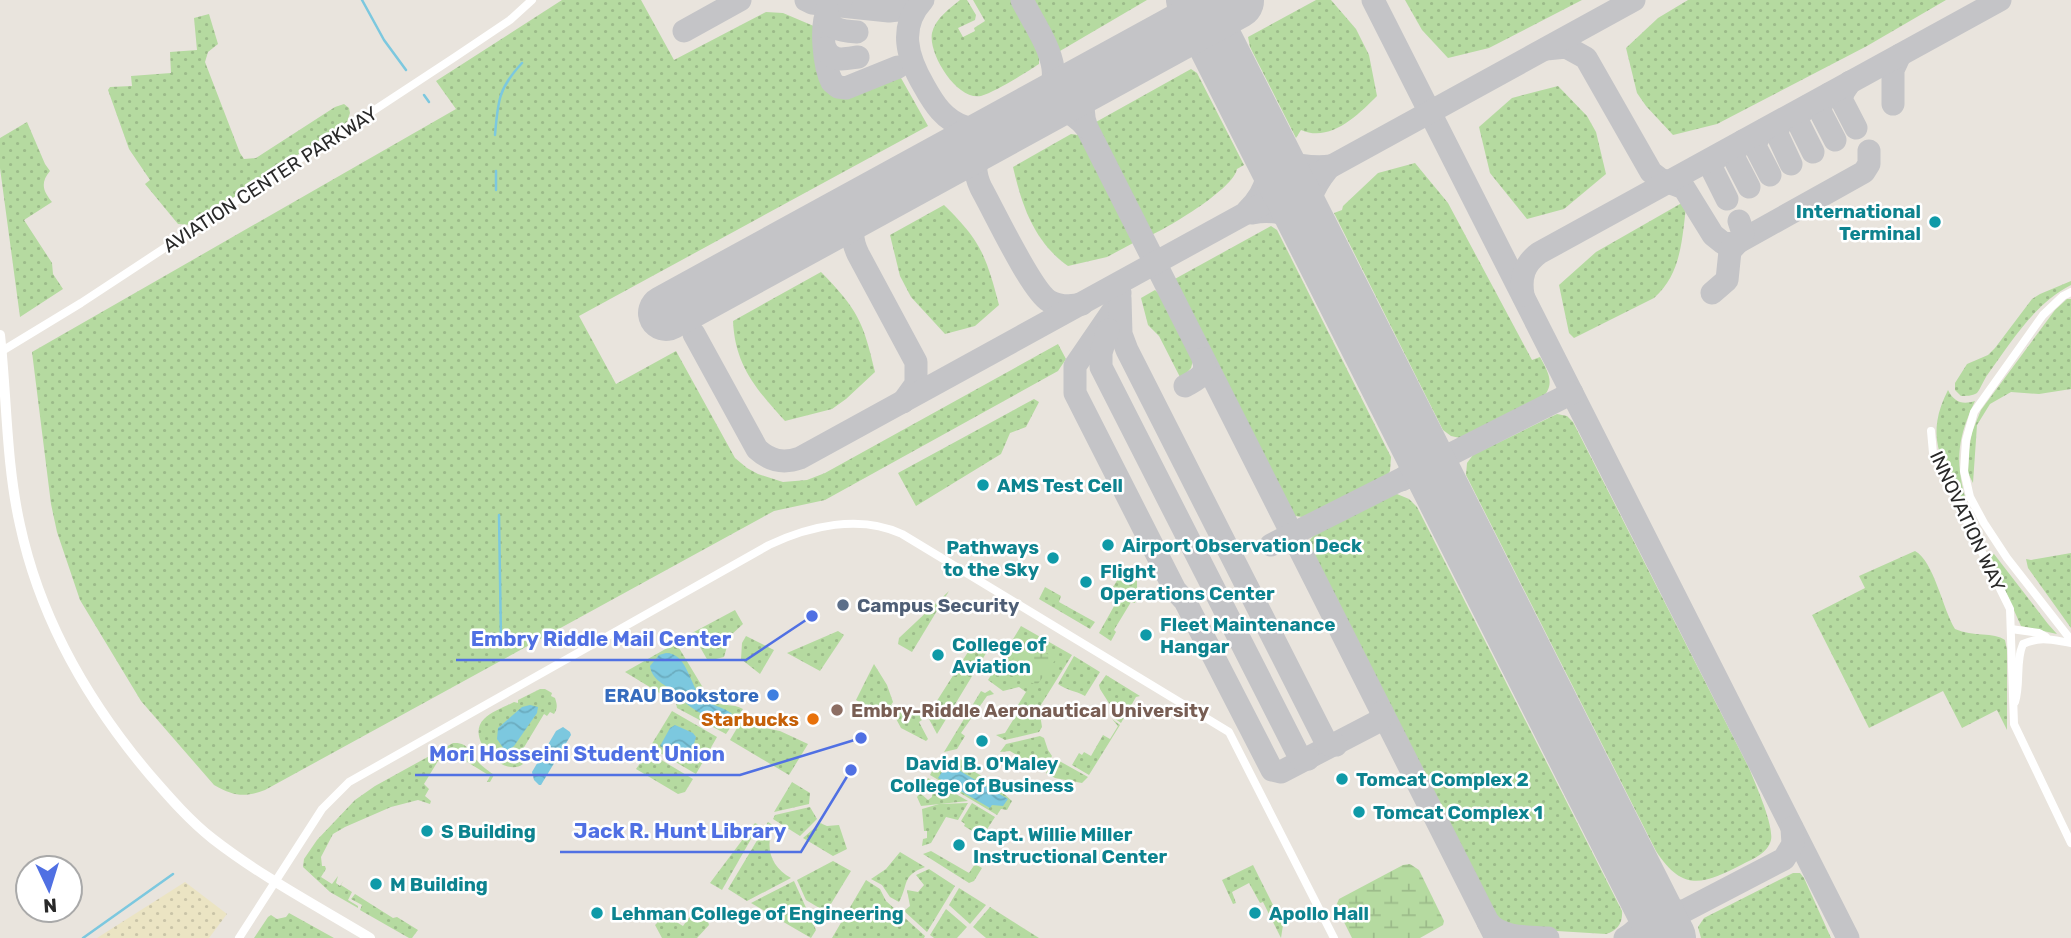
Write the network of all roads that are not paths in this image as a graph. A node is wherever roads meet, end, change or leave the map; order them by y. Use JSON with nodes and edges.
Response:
{"nodes":[{"id":1,"x":532,"y":0,"type":"edge"},
{"id":2,"x":2071,"y":292,"type":"edge"},
{"id":3,"x":0,"y":335,"type":"edge"},
{"id":4,"x":2,"y":351,"type":"junction"},
{"id":5,"x":1930,"y":431,"type":"dead end"},
{"id":6,"x":2011,"y":629,"type":"junction"},
{"id":7,"x":2048,"y":638,"type":"junction"},
{"id":8,"x":2071,"y":641,"type":"edge"},
{"id":9,"x":2012,"y":708,"type":"junction"},
{"id":10,"x":2071,"y":843,"type":"edge"},
{"id":11,"x":275,"y":881,"type":"junction"},
{"id":12,"x":239,"y":938,"type":"edge"},
{"id":13,"x":370,"y":938,"type":"edge"},
{"id":14,"x":1334,"y":938,"type":"edge"}],
"edges":[{"from":1,"to":4,"type":"street","name":"AVIATION CENTER PARKWAY"},
{"from":2,"to":8,"type":"street"},
{"from":3,"to":4,"type":"main road"},
{"from":4,"to":11,"type":"main road"},
{"from":5,"to":6,"type":"street","name":"INNOVATION WAY"},
{"from":6,"to":7,"type":"street"},
{"from":6,"to":9,"type":"street"},
{"from":7,"to":8,"type":"street"},
{"from":7,"to":9,"type":"street"},
{"from":9,"to":10,"type":"street"},
{"from":11,"to":12,"type":"street"},
{"from":11,"to":13,"type":"main road"},
{"from":11,"to":14,"type":"street"}]}
